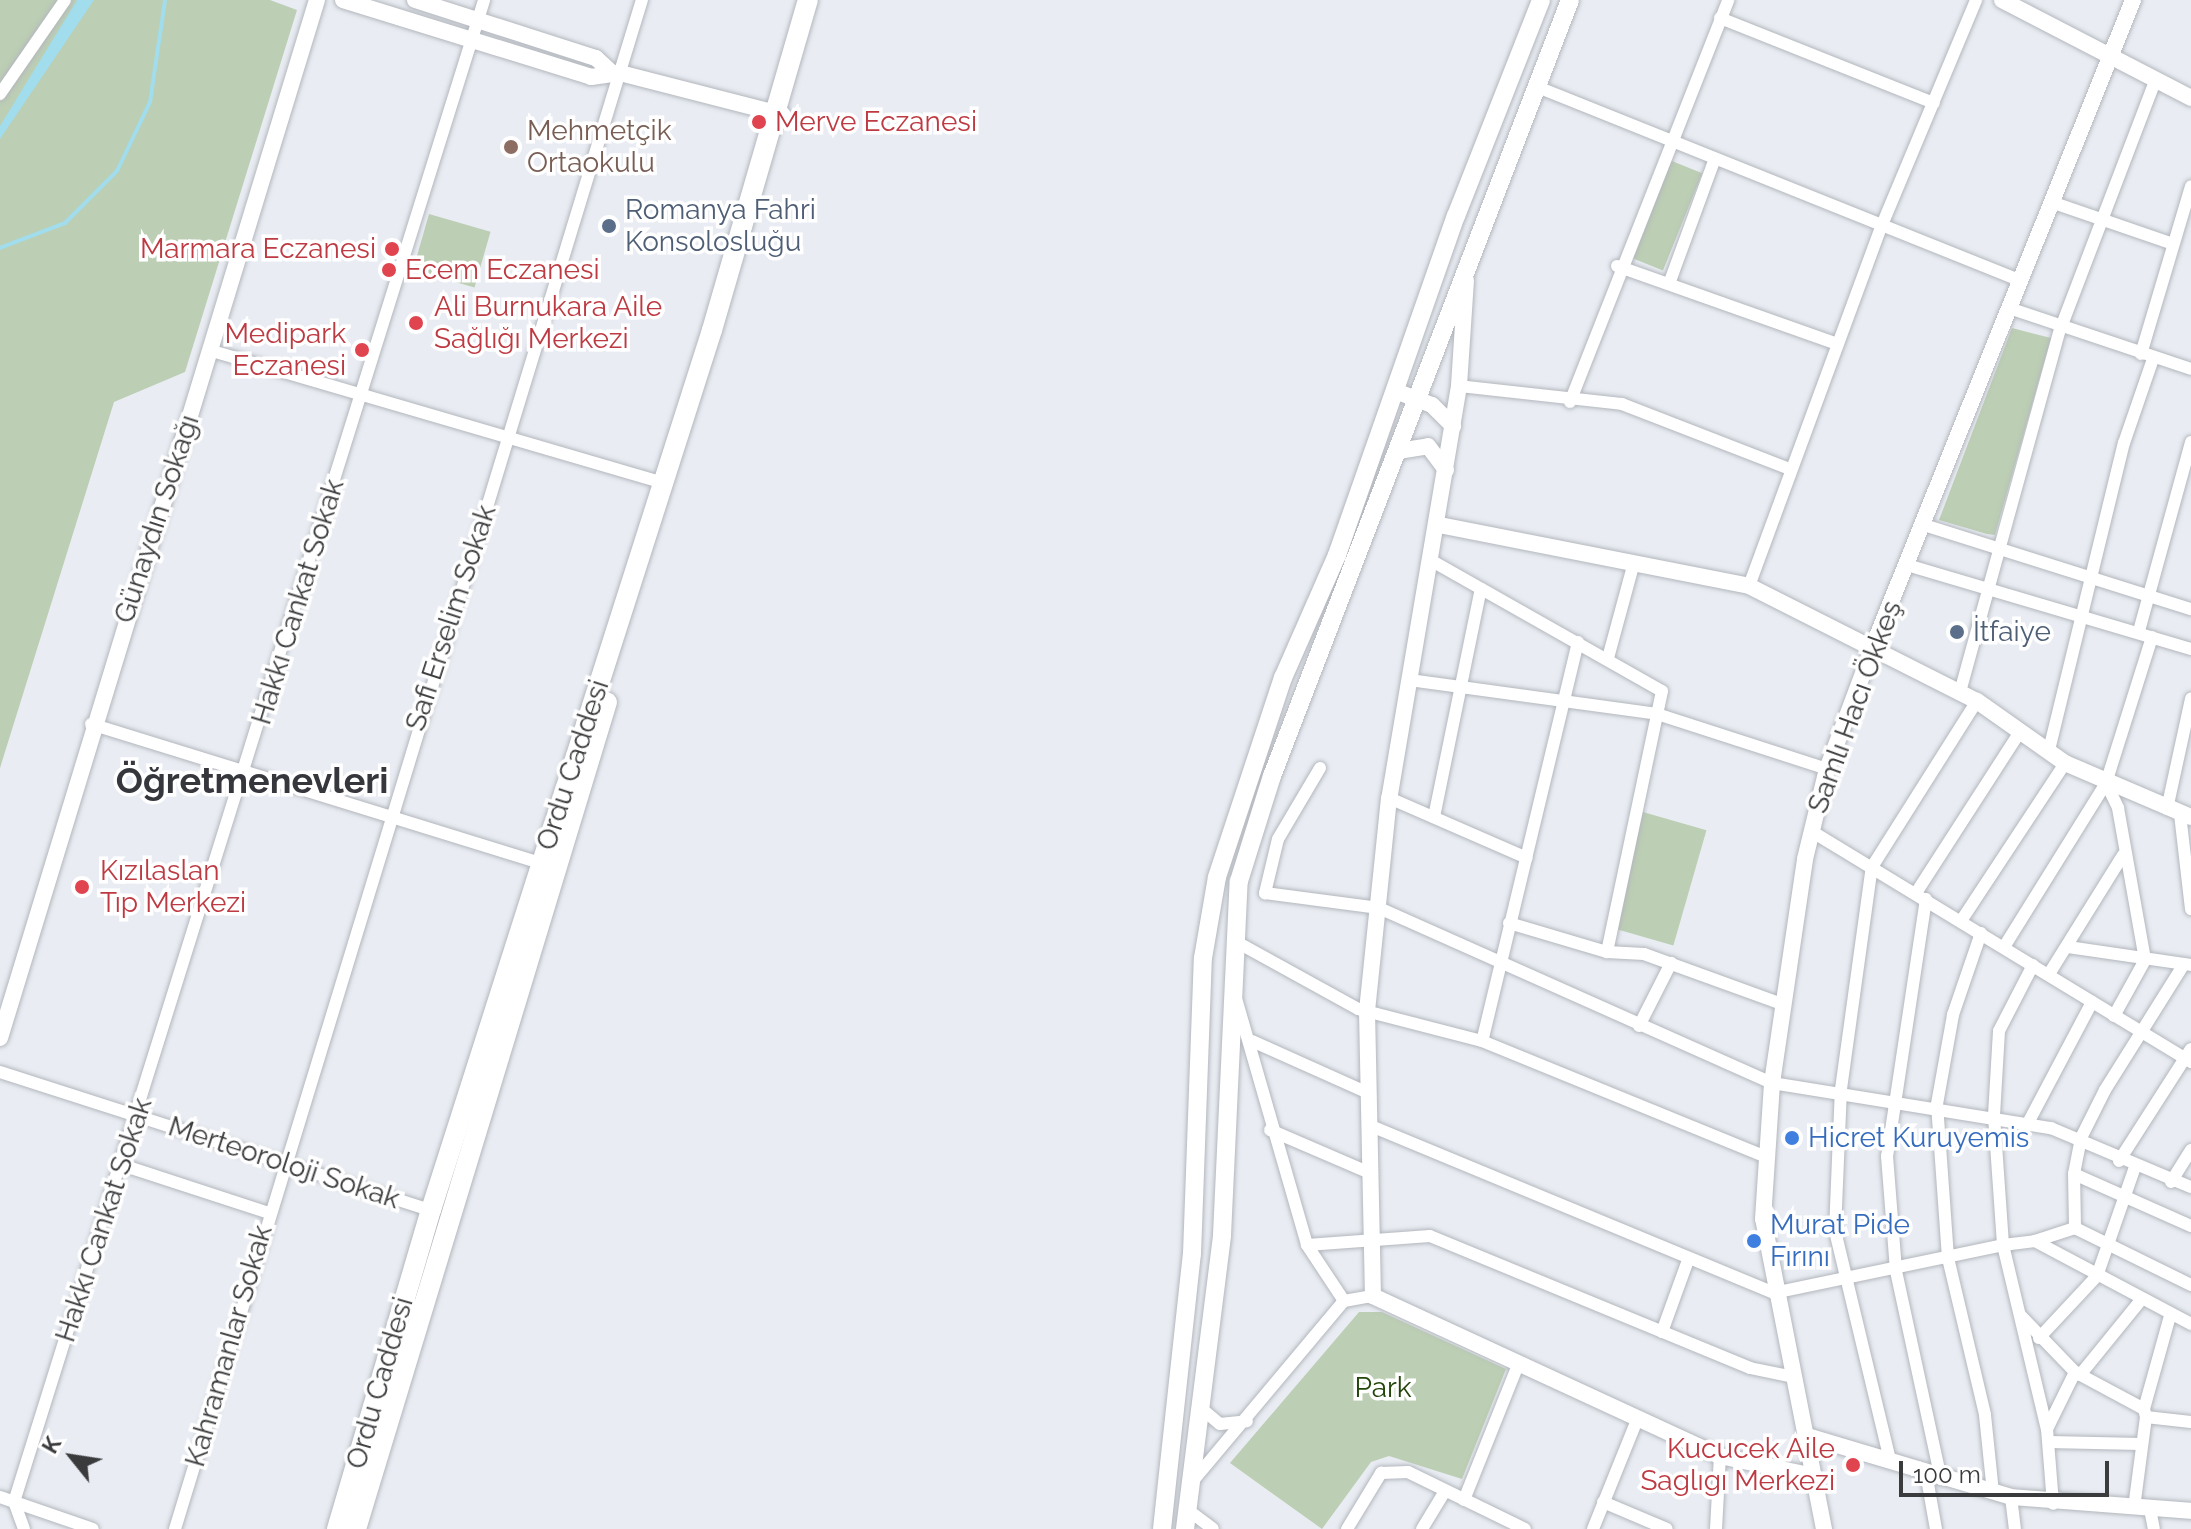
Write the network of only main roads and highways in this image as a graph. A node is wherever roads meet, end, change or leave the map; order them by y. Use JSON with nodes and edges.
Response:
{"nodes":[{"id":1,"x":808,"y":0,"type":"edge"},
{"id":2,"x":818,"y":0,"type":"edge"},
{"id":3,"x":1541,"y":0,"type":"edge"},
{"id":4,"x":1570,"y":0,"type":"edge"},
{"id":5,"x":778,"y":114,"type":"junction"},
{"id":6,"x":1407,"y":395,"type":"junction"},
{"id":7,"x":1186,"y":1520,"type":"edge"},
{"id":8,"x":337,"y":1529,"type":"edge"},
{"id":9,"x":356,"y":1529,"type":"edge"},
{"id":10,"x":1162,"y":1529,"type":"edge"}],
"edges":[{"from":1,"to":5,"type":"main road","name":"Ordu Caddesi"},
{"from":2,"to":5,"type":"main road","name":"Ordu Caddesi"},
{"from":3,"to":6,"type":"main road"},
{"from":4,"to":6,"type":"main road"},
{"from":5,"to":8,"type":"main road","name":"Ordu Caddesi"},
{"from":5,"to":9,"type":"main road","name":"Ordu Caddesi"},
{"from":6,"to":7,"type":"main road"},
{"from":6,"to":10,"type":"main road"}]}
